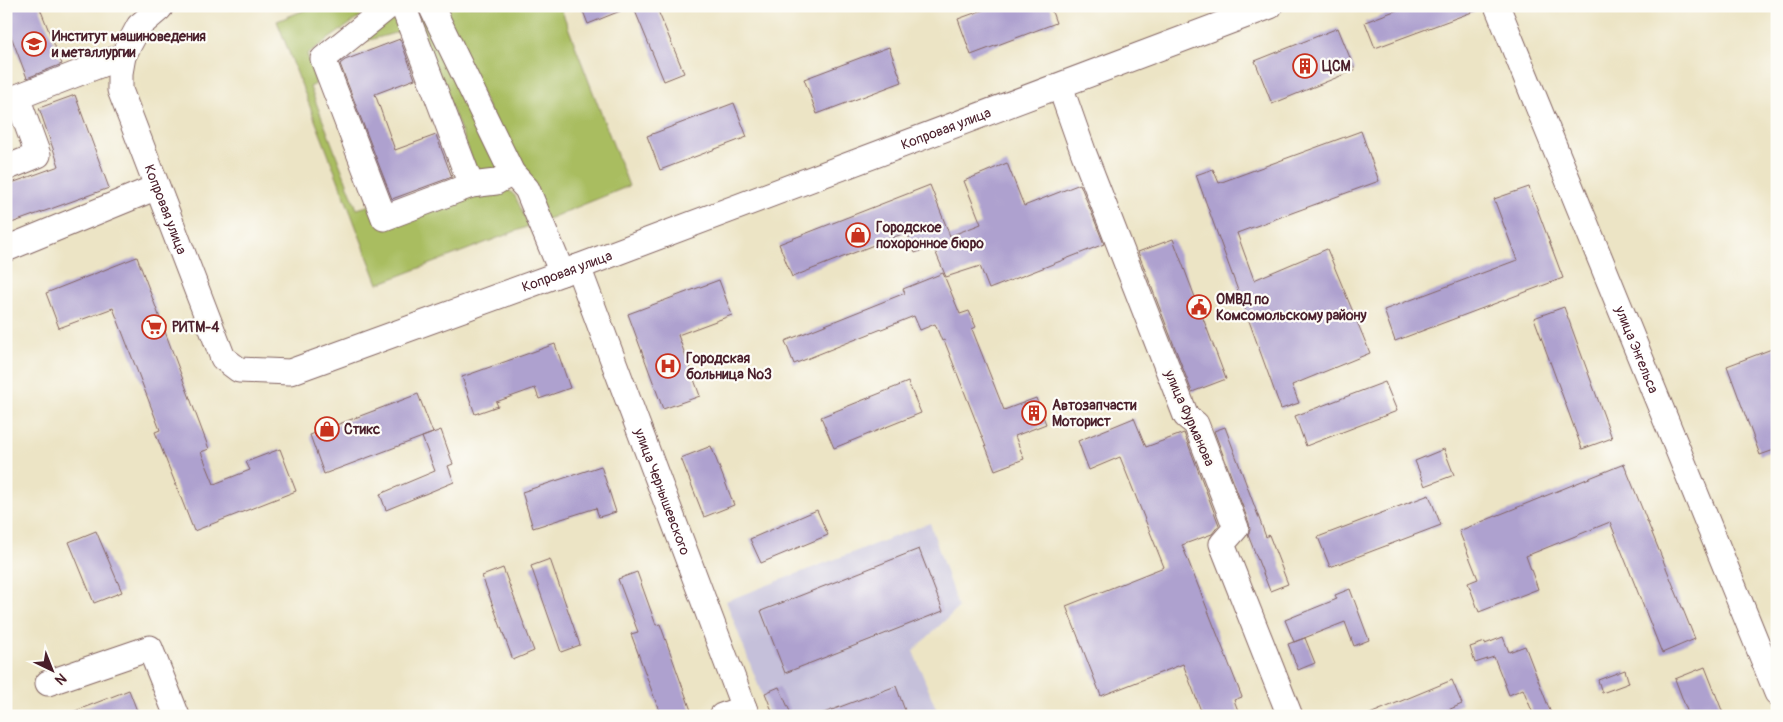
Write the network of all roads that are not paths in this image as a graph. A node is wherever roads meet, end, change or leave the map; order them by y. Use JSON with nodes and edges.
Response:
{"nodes":[{"id":1,"x":389,"y":6,"type":"edge"},
{"id":2,"x":402,"y":6,"type":"edge"},
{"id":3,"x":431,"y":6,"type":"edge"},
{"id":4,"x":1270,"y":6,"type":"edge"},
{"id":5,"x":1497,"y":6,"type":"edge"},
{"id":6,"x":162,"y":7,"type":"edge"},
{"id":7,"x":124,"y":56,"type":"junction"},
{"id":8,"x":1060,"y":86,"type":"junction"},
{"id":9,"x":6,"y":168,"type":"edge"},
{"id":10,"x":512,"y":173,"type":"junction"},
{"id":11,"x":471,"y":185,"type":"junction"},
{"id":12,"x":157,"y":187,"type":"junction"},
{"id":13,"x":6,"y":249,"type":"edge"},
{"id":14,"x":570,"y":270,"type":"junction"},
{"id":15,"x":48,"y":683,"type":"dead end"},
{"id":16,"x":1777,"y":693,"type":"edge"},
{"id":17,"x":738,"y":713,"type":"edge"},
{"id":18,"x":178,"y":716,"type":"edge"},
{"id":19,"x":1290,"y":716,"type":"edge"}],
"edges":[{"from":1,"to":11,"type":"street"},
{"from":2,"to":11,"type":"street"},
{"from":3,"to":10,"type":"street","name":"улица Чернышевского"},
{"from":4,"to":8,"type":"street","name":"Копровая улица"},
{"from":5,"to":16,"type":"street","name":"улица Энгельса"},
{"from":6,"to":7,"type":"street","name":"Копровая улица"},
{"from":7,"to":9,"type":"street"},
{"from":7,"to":12,"type":"street","name":"Копровая улица"},
{"from":8,"to":14,"type":"street","name":"Копровая улица"},
{"from":8,"to":19,"type":"street","name":"улица Фурманова"},
{"from":10,"to":11,"type":"street"},
{"from":10,"to":14,"type":"street","name":"улица Чернышевского"},
{"from":12,"to":13,"type":"street"},
{"from":12,"to":14,"type":"street","name":"Копровая улица"},
{"from":14,"to":17,"type":"street","name":"улица Чернышевского"},
{"from":15,"to":18,"type":"street"}]}
